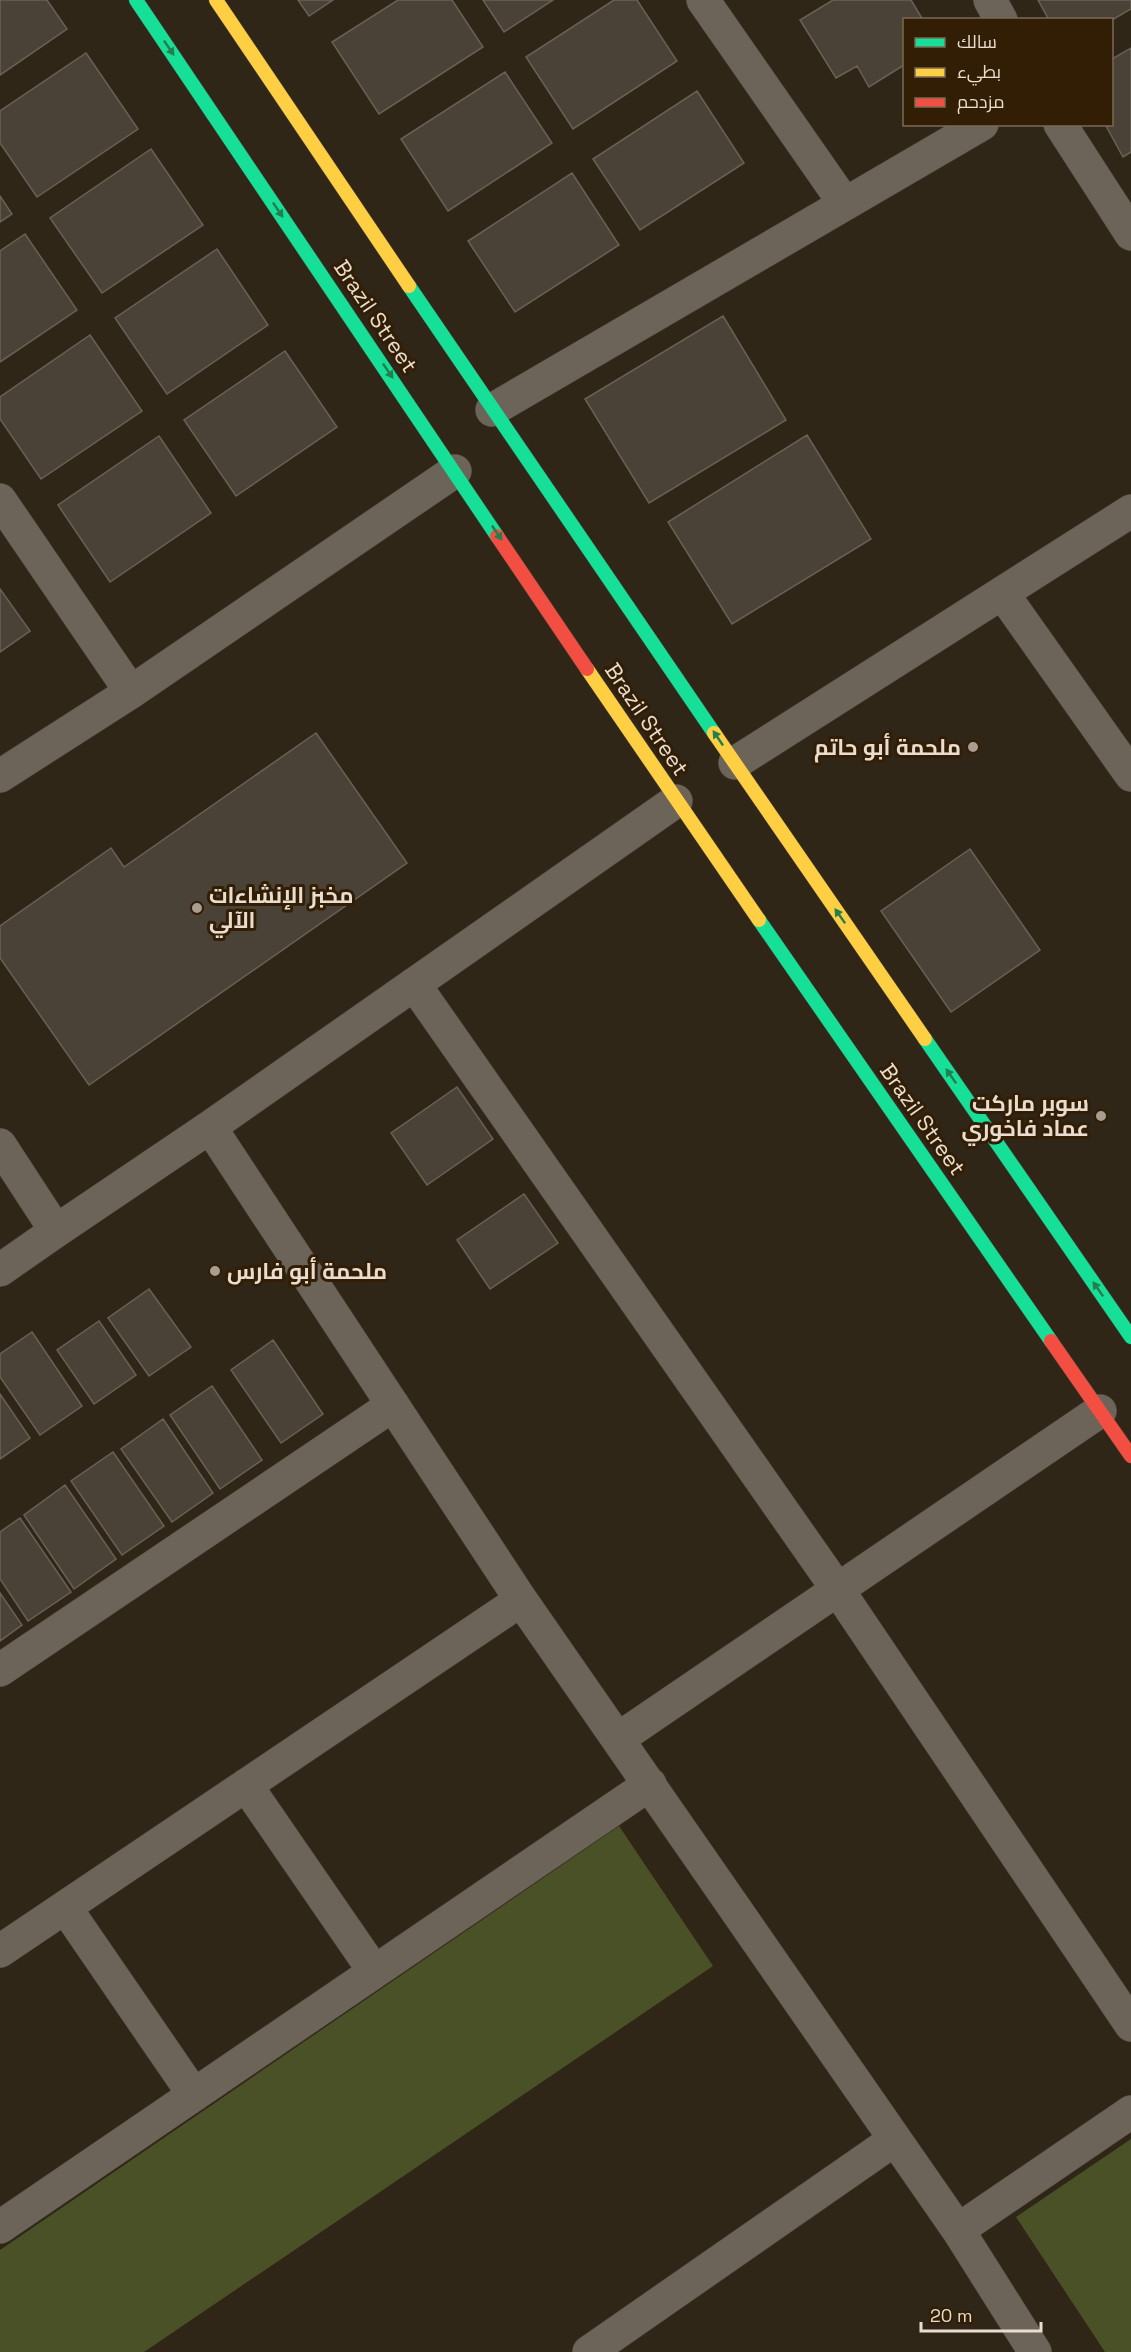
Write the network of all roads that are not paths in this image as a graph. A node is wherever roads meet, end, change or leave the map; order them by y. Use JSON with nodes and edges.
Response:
{"nodes":[{"id":1,"x":136,"y":0,"type":"edge"},
{"id":2,"x":216,"y":0,"type":"edge"},
{"id":3,"x":704,"y":0,"type":"edge"},
{"id":4,"x":990,"y":0,"type":"edge"},
{"id":5,"x":1000,"y":18,"type":"edge"},
{"id":6,"x":979,"y":126,"type":"edge"},
{"id":7,"x":1061,"y":126,"type":"edge"},
{"id":8,"x":845,"y":204,"type":"junction"},
{"id":9,"x":1131,"y":234,"type":"edge"},
{"id":10,"x":492,"y":410,"type":"junction"},
{"id":11,"x":455,"y":471,"type":"junction"},
{"id":12,"x":0,"y":500,"type":"edge"},
{"id":13,"x":1131,"y":511,"type":"edge"},
{"id":14,"x":1004,"y":594,"type":"junction"},
{"id":15,"x":131,"y":692,"type":"junction"},
{"id":16,"x":735,"y":763,"type":"junction"},
{"id":17,"x":1131,"y":775,"type":"edge"},
{"id":18,"x":0,"y":776,"type":"edge"},
{"id":19,"x":676,"y":801,"type":"junction"},
{"id":20,"x":414,"y":984,"type":"junction"},
{"id":21,"x":210,"y":1127,"type":"junction"},
{"id":22,"x":0,"y":1145,"type":"edge"},
{"id":23,"x":56,"y":1232,"type":"junction"},
{"id":24,"x":0,"y":1270,"type":"edge"},
{"id":25,"x":1131,"y":1337,"type":"edge"},
{"id":26,"x":393,"y":1406,"type":"junction"},
{"id":27,"x":1100,"y":1411,"type":"junction"},
{"id":28,"x":1131,"y":1456,"type":"edge"},
{"id":29,"x":838,"y":1590,"type":"junction"},
{"id":30,"x":521,"y":1600,"type":"junction"},
{"id":31,"x":0,"y":1670,"type":"edge"},
{"id":32,"x":618,"y":1739,"type":"junction"},
{"id":33,"x":650,"y":1784,"type":"junction"},
{"id":34,"x":246,"y":1785,"type":"junction"},
{"id":35,"x":65,"y":1907,"type":"junction"},
{"id":36,"x":0,"y":1951,"type":"edge"},
{"id":37,"x":374,"y":1971,"type":"junction"},
{"id":38,"x":1131,"y":2025,"type":"edge"},
{"id":39,"x":194,"y":2095,"type":"junction"},
{"id":40,"x":1131,"y":2112,"type":"edge"},
{"id":41,"x":894,"y":2140,"type":"junction"},
{"id":42,"x":4,"y":2216,"type":"edge"},
{"id":43,"x":958,"y":2230,"type":"junction"},
{"id":44,"x":588,"y":2352,"type":"edge"},
{"id":45,"x":1035,"y":2352,"type":"edge"}],
"edges":[{"from":1,"to":11,"type":"highway","name":"Brazil Street","one_way":true},
{"from":2,"to":10,"type":"highway","name":"Brazil Street"},
{"from":3,"to":8,"type":"street"},
{"from":4,"to":5,"type":"street"},
{"from":6,"to":8,"type":"street"},
{"from":7,"to":9,"type":"street"},
{"from":8,"to":10,"type":"street"},
{"from":16,"to":10,"type":"highway","name":"Brazil Street","one_way":true},
{"from":11,"to":15,"type":"street"},
{"from":11,"to":19,"type":"highway","name":"Brazil Street","one_way":true},
{"from":12,"to":15,"type":"street"},
{"from":13,"to":14,"type":"street"},
{"from":14,"to":16,"type":"street"},
{"from":14,"to":17,"type":"street"},
{"from":15,"to":18,"type":"street"},
{"from":25,"to":16,"type":"highway","name":"Brazil Street","one_way":true},
{"from":19,"to":20,"type":"street"},
{"from":19,"to":27,"type":"highway","name":"Brazil Street"},
{"from":20,"to":21,"type":"street"},
{"from":20,"to":29,"type":"street"},
{"from":21,"to":23,"type":"street"},
{"from":21,"to":26,"type":"street"},
{"from":22,"to":23,"type":"street"},
{"from":23,"to":24,"type":"street"},
{"from":26,"to":30,"type":"street"},
{"from":26,"to":31,"type":"street"},
{"from":27,"to":28,"type":"highway","name":"Brazil Street"},
{"from":27,"to":29,"type":"street"},
{"from":29,"to":32,"type":"street"},
{"from":29,"to":38,"type":"street"},
{"from":30,"to":32,"type":"street"},
{"from":30,"to":34,"type":"street"},
{"from":32,"to":33,"type":"street"},
{"from":33,"to":37,"type":"street"},
{"from":33,"to":41,"type":"street"},
{"from":34,"to":35,"type":"street"},
{"from":34,"to":37,"type":"street"},
{"from":35,"to":36,"type":"street"},
{"from":35,"to":39,"type":"street"},
{"from":37,"to":39,"type":"street"},
{"from":39,"to":42,"type":"street"},
{"from":40,"to":43,"type":"street"},
{"from":41,"to":43,"type":"street"},
{"from":41,"to":44,"type":"street"},
{"from":43,"to":45,"type":"street"}]}
